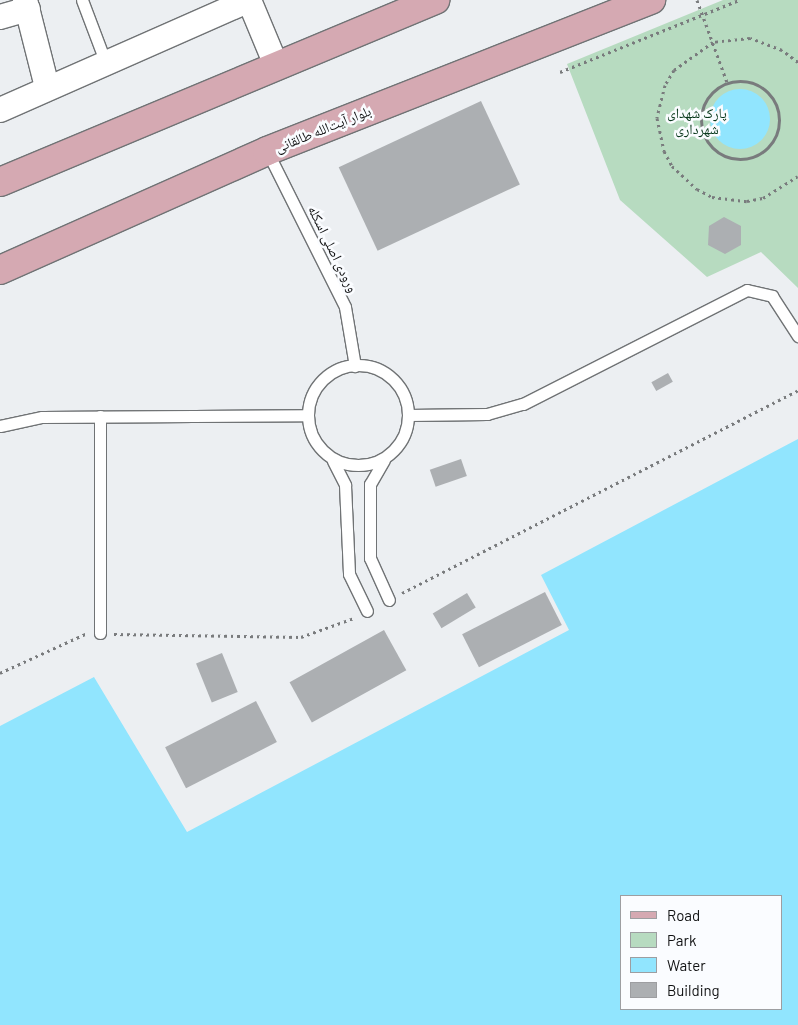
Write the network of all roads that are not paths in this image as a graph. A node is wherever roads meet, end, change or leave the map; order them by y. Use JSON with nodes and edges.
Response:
{"nodes":[{"id":1,"x":82,"y":0,"type":"edge"},
{"id":2,"x":249,"y":0,"type":"edge"},
{"id":3,"x":436,"y":0,"type":"edge"},
{"id":4,"x":650,"y":0,"type":"edge"},
{"id":5,"x":26,"y":4,"type":"edge"},
{"id":6,"x":0,"y":17,"type":"edge"},
{"id":7,"x":105,"y":61,"type":"junction"},
{"id":8,"x":276,"y":65,"type":"junction"},
{"id":9,"x":48,"y":87,"type":"junction"},
{"id":10,"x":0,"y":110,"type":"edge"},
{"id":11,"x":268,"y":151,"type":"junction"},
{"id":12,"x":0,"y":182,"type":"edge"},
{"id":13,"x":0,"y":270,"type":"edge"},
{"id":14,"x":798,"y":336,"type":"edge"},
{"id":15,"x":355,"y":366,"type":"junction"},
{"id":16,"x":307,"y":415,"type":"junction"},
{"id":17,"x":408,"y":415,"type":"junction"},
{"id":18,"x":100,"y":416,"type":"junction"},
{"id":19,"x":0,"y":426,"type":"edge"},
{"id":20,"x":328,"y":456,"type":"junction"},
{"id":21,"x":387,"y":456,"type":"junction"},
{"id":22,"x":388,"y":600,"type":"road end"},
{"id":23,"x":367,"y":611,"type":"road end"},
{"id":24,"x":100,"y":633,"type":"road end"}],
"edges":[{"from":1,"to":7,"type":"lane"},
{"from":2,"to":7,"type":"street"},
{"from":2,"to":8,"type":"street"},
{"from":3,"to":8,"type":"main road"},
{"from":4,"to":11,"type":"main road","name":"بلوار آیت‌الله طالقانی"},
{"from":5,"to":6,"type":"street"},
{"from":5,"to":9,"type":"street"},
{"from":7,"to":9,"type":"street"},
{"from":8,"to":12,"type":"main road"},
{"from":9,"to":10,"type":"street"},
{"from":11,"to":13,"type":"main road","name":"بلوار آیت‌الله طالقانی"},
{"from":11,"to":15,"type":"lane","name":"ورودی اصلی اسکله"},
{"from":14,"to":17,"type":"lane"},
{"from":15,"to":16,"type":"lane"},
{"from":15,"to":17,"type":"lane"},
{"from":16,"to":18,"type":"lane"},
{"from":16,"to":20,"type":"lane"},
{"from":17,"to":21,"type":"lane"},
{"from":18,"to":19,"type":"lane"},
{"from":18,"to":24,"type":"lane"},
{"from":20,"to":21,"type":"lane"},
{"from":20,"to":23,"type":"lane"},
{"from":21,"to":22,"type":"lane"}]}
